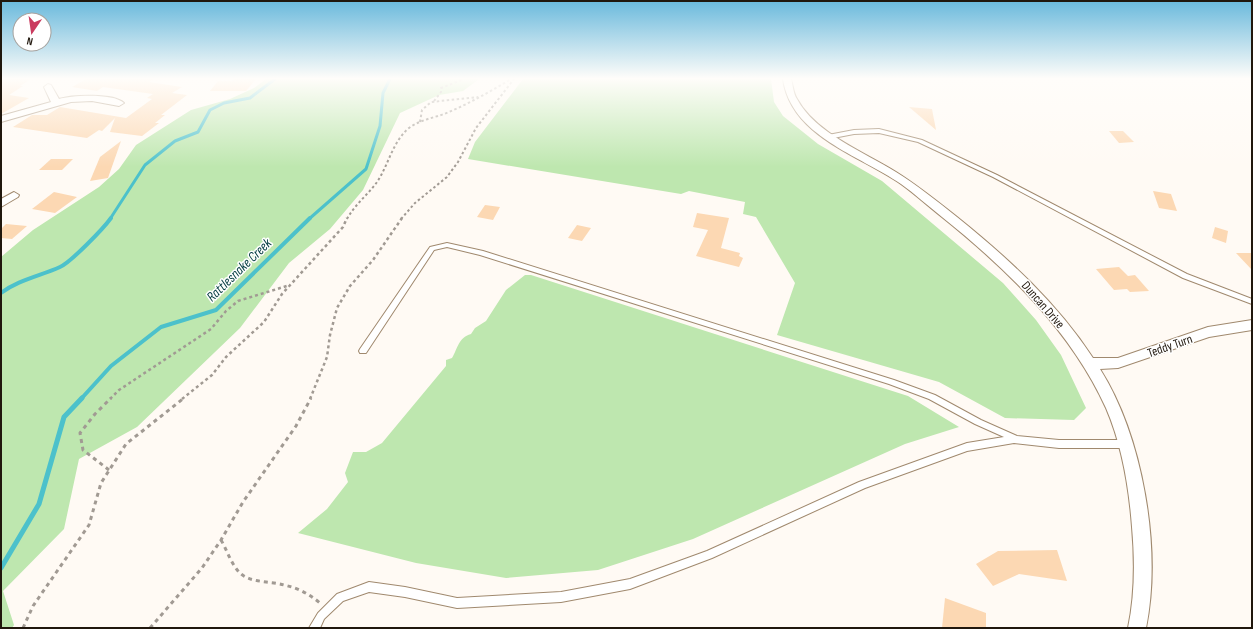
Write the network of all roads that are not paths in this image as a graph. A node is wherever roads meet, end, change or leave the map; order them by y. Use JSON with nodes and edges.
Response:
{"nodes":[{"id":1,"x":39,"y":108,"type":"edge"},
{"id":2,"x":798,"y":108,"type":"edge"},
{"id":3,"x":1,"y":119,"type":"edge"},
{"id":4,"x":828,"y":137,"type":"junction"},
{"id":5,"x":14,"y":195,"type":"dead end"},
{"id":6,"x":1,"y":204,"type":"edge"},
{"id":7,"x":1252,"y":302,"type":"edge"},
{"id":8,"x":1252,"y":325,"type":"edge"},
{"id":9,"x":363,"y":351,"type":"dead end"},
{"id":10,"x":1088,"y":364,"type":"junction"},
{"id":11,"x":1014,"y":439,"type":"junction"},
{"id":12,"x":1126,"y":444,"type":"junction"},
{"id":13,"x":314,"y":628,"type":"edge"},
{"id":14,"x":1137,"y":628,"type":"edge"}],
"edges":[{"from":1,"to":3,"type":"street"},
{"from":2,"to":4,"type":"street","name":"Duncan Drive"},
{"from":4,"to":7,"type":"lane"},
{"from":4,"to":10,"type":"street","name":"Duncan Drive"},
{"from":5,"to":6,"type":"street"},
{"from":8,"to":10,"type":"street","name":"Teddy Turn"},
{"from":9,"to":11,"type":"lane"},
{"from":10,"to":12,"type":"street","name":"Duncan Drive"},
{"from":11,"to":12,"type":"lane"},
{"from":11,"to":13,"type":"lane"},
{"from":12,"to":14,"type":"street","name":"Duncan Drive"}]}
